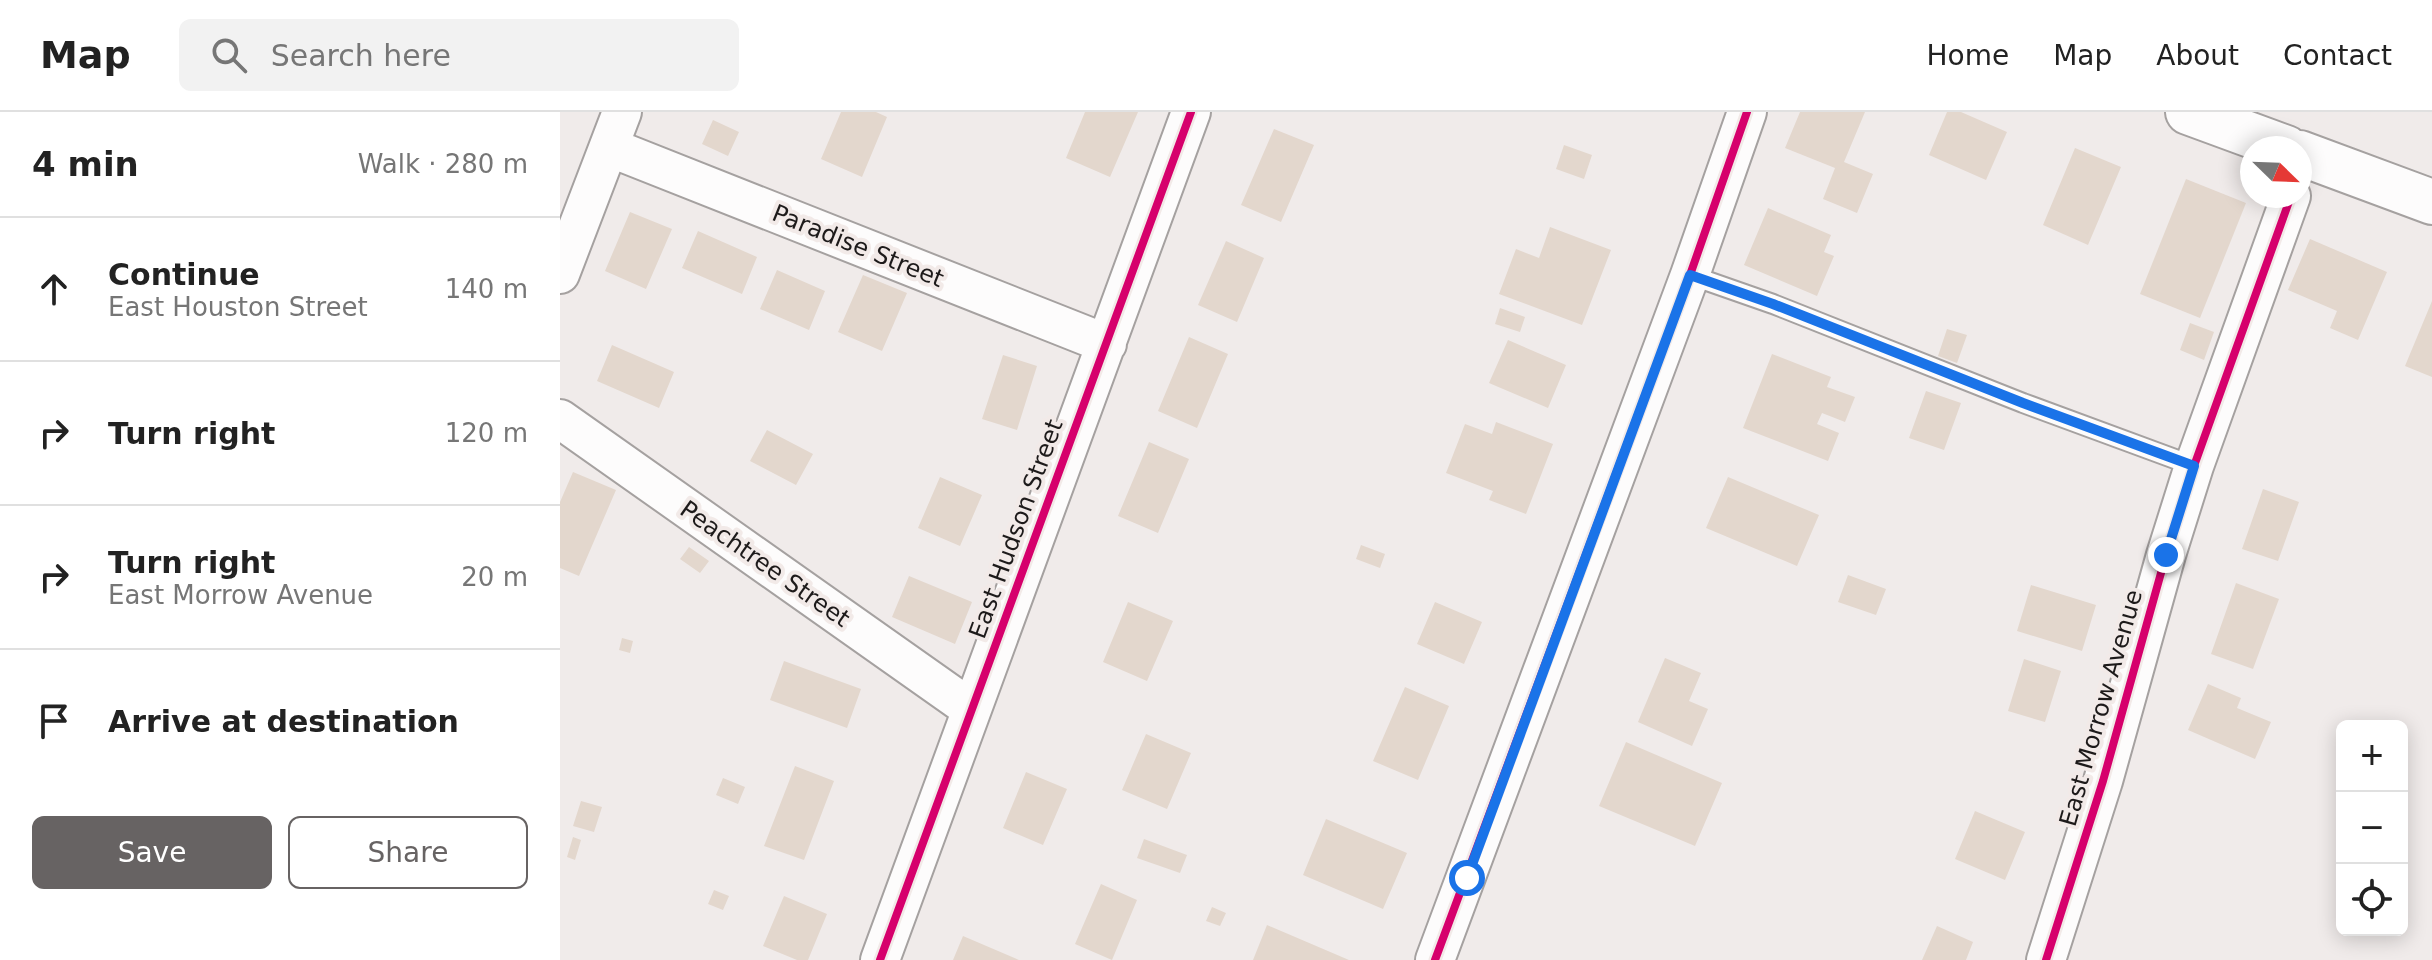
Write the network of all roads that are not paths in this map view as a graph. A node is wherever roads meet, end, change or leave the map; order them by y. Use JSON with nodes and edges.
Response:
{"nodes":[{"id":1,"x":622,"y":112,"type":"edge"},
{"id":2,"x":1191,"y":112,"type":"edge"},
{"id":3,"x":1747,"y":112,"type":"edge"},
{"id":4,"x":2188,"y":112,"type":"edge"},
{"id":5,"x":2256,"y":136,"type":"edge"},
{"id":6,"x":609,"y":147,"type":"junction"},
{"id":7,"x":2312,"y":156,"type":"edge"},
{"id":8,"x":2432,"y":202,"type":"edge"},
{"id":9,"x":2287,"y":208,"type":"edge"},
{"id":10,"x":560,"y":274,"type":"edge"},
{"id":11,"x":1690,"y":275,"type":"junction"},
{"id":12,"x":1107,"y":344,"type":"junction"},
{"id":13,"x":560,"y":419,"type":"edge"},
{"id":14,"x":2194,"y":466,"type":"junction"},
{"id":15,"x":971,"y":709,"type":"junction"},
{"id":16,"x":880,"y":960,"type":"edge"},
{"id":17,"x":1435,"y":960,"type":"edge"},
{"id":18,"x":2046,"y":960,"type":"edge"}],
"edges":[{"from":1,"to":6,"type":"street"},
{"from":2,"to":12,"type":"street","name":"East Hudson Street"},
{"from":3,"to":11,"type":"street"},
{"from":4,"to":5,"type":"street"},
{"from":6,"to":10,"type":"street"},
{"from":6,"to":12,"type":"street","name":"Paradise Street"},
{"from":7,"to":8,"type":"street"},
{"from":9,"to":14,"type":"street","name":"East Morrow Avenue"},
{"from":11,"to":14,"type":"lane"},
{"from":11,"to":17,"type":"street"},
{"from":12,"to":15,"type":"street","name":"East Hudson Street"},
{"from":13,"to":15,"type":"street","name":"Peachtree Street"},
{"from":14,"to":18,"type":"street","name":"East Morrow Avenue"},
{"from":15,"to":16,"type":"street","name":"East Hudson Street"}]}
